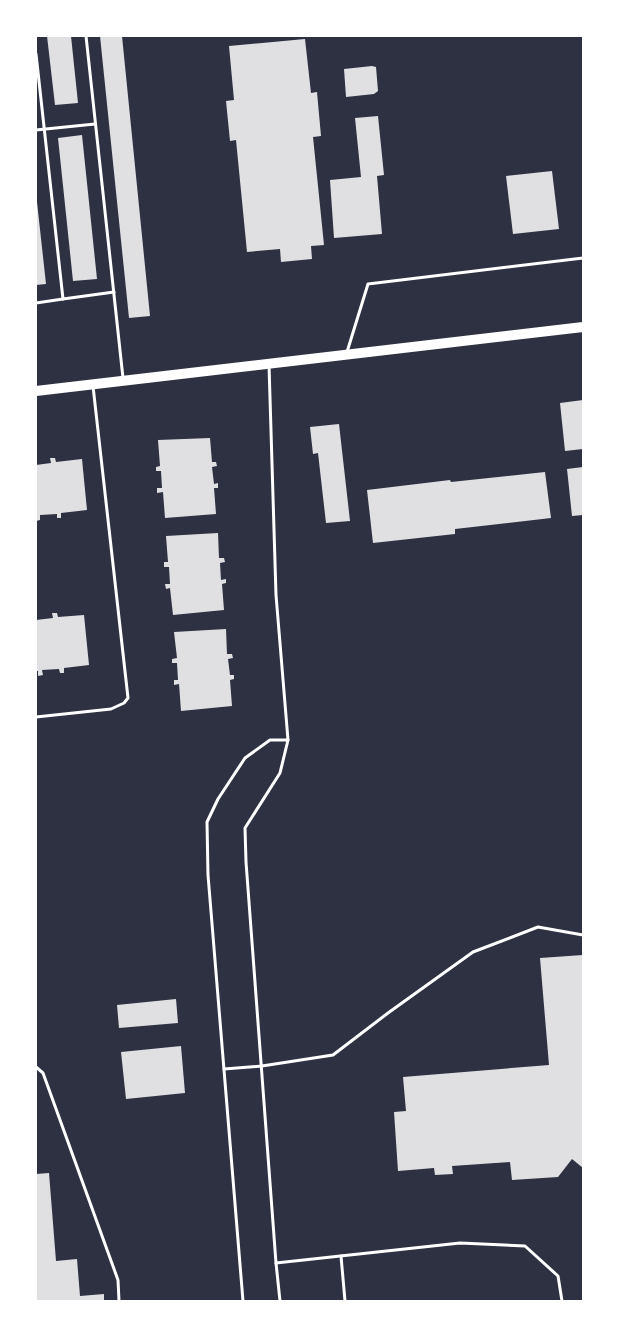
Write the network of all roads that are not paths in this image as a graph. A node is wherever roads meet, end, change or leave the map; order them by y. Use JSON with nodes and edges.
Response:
{"nodes":[{"id":1,"x":86,"y":36,"type":"edge"},
{"id":2,"x":36,"y":54,"type":"edge"},
{"id":3,"x":95,"y":124,"type":"junction"},
{"id":4,"x":44,"y":129,"type":"junction"},
{"id":5,"x":36,"y":130,"type":"edge"},
{"id":6,"x":583,"y":258,"type":"edge"},
{"id":7,"x":114,"y":292,"type":"junction"},
{"id":8,"x":63,"y":299,"type":"junction"},
{"id":9,"x":36,"y":302,"type":"edge"},
{"id":10,"x":583,"y":327,"type":"edge"},
{"id":11,"x":347,"y":355,"type":"junction"},
{"id":12,"x":268,"y":364,"type":"junction"},
{"id":13,"x":123,"y":380,"type":"junction"},
{"id":14,"x":93,"y":384,"type":"junction"},
{"id":15,"x":36,"y":391,"type":"edge"},
{"id":16,"x":36,"y":717,"type":"edge"},
{"id":17,"x":288,"y":740,"type":"junction"},
{"id":18,"x":583,"y":935,"type":"edge"},
{"id":19,"x":262,"y":1066,"type":"junction"},
{"id":20,"x":36,"y":1067,"type":"edge"},
{"id":21,"x":224,"y":1069,"type":"junction"},
{"id":22,"x":341,"y":1256,"type":"junction"},
{"id":23,"x":276,"y":1263,"type":"junction"},
{"id":24,"x":119,"y":1301,"type":"edge"},
{"id":25,"x":243,"y":1301,"type":"edge"},
{"id":26,"x":280,"y":1301,"type":"edge"},
{"id":27,"x":345,"y":1301,"type":"edge"},
{"id":28,"x":562,"y":1301,"type":"edge"}],
"edges":[{"from":1,"to":3,"type":"lane"},
{"from":2,"to":4,"type":"lane"},
{"from":3,"to":4,"type":"lane"},
{"from":3,"to":7,"type":"lane"},
{"from":4,"to":5,"type":"lane"},
{"from":4,"to":8,"type":"lane"},
{"from":6,"to":11,"type":"lane"},
{"from":7,"to":8,"type":"lane"},
{"from":7,"to":13,"type":"lane"},
{"from":8,"to":9,"type":"lane"},
{"from":10,"to":11,"type":"main road"},
{"from":11,"to":12,"type":"main road"},
{"from":12,"to":13,"type":"main road"},
{"from":12,"to":17,"type":"lane"},
{"from":13,"to":14,"type":"main road"},
{"from":14,"to":15,"type":"main road"},
{"from":14,"to":16,"type":"lane"},
{"from":17,"to":19,"type":"lane"},
{"from":17,"to":21,"type":"lane"},
{"from":18,"to":19,"type":"lane"},
{"from":19,"to":21,"type":"lane"},
{"from":19,"to":23,"type":"lane"},
{"from":20,"to":24,"type":"lane"},
{"from":21,"to":25,"type":"lane"},
{"from":22,"to":23,"type":"lane"},
{"from":22,"to":27,"type":"lane"},
{"from":22,"to":28,"type":"lane"},
{"from":23,"to":26,"type":"lane"}]}
